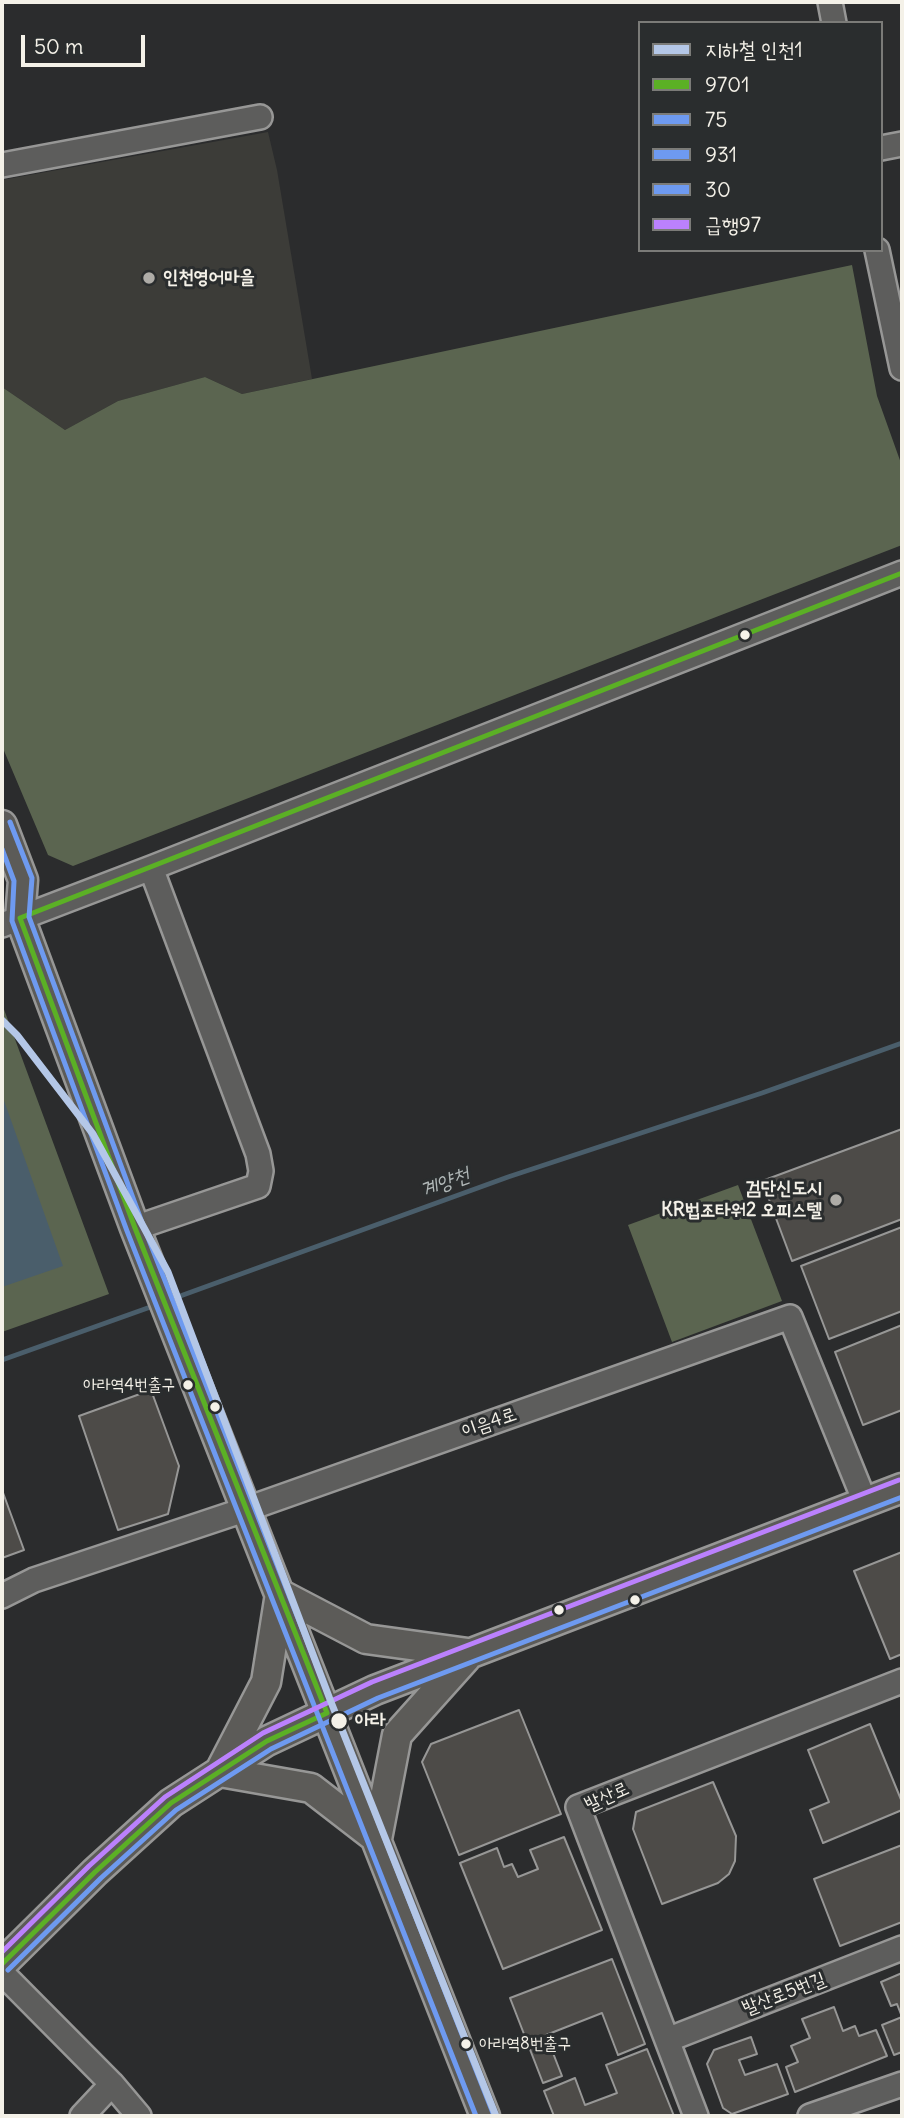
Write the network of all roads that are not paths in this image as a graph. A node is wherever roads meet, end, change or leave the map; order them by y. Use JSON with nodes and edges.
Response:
{"nodes":[{"id":1,"x":830,"y":2,"type":"edge"},
{"id":2,"x":834,"y":21,"type":"edge"},
{"id":3,"x":260,"y":117,"type":"dead end"},
{"id":4,"x":902,"y":145,"type":"edge"},
{"id":5,"x":883,"y":148,"type":"edge"},
{"id":6,"x":2,"y":165,"type":"edge"},
{"id":7,"x":877,"y":252,"type":"edge"},
{"id":8,"x":902,"y":368,"type":"edge"},
{"id":9,"x":902,"y":573,"type":"edge"},
{"id":10,"x":2,"y":825,"type":"edge"},
{"id":11,"x":151,"y":868,"type":"junction"},
{"id":12,"x":8,"y":915,"type":"edge"},
{"id":13,"x":135,"y":1228,"type":"junction"},
{"id":14,"x":902,"y":1488,"type":"edge"},
{"id":15,"x":865,"y":1502,"type":"junction"},
{"id":16,"x":247,"y":1509,"type":"junction"},
{"id":17,"x":280,"y":1594,"type":"junction"},
{"id":18,"x":2,"y":1596,"type":"edge"},
{"id":19,"x":471,"y":1653,"type":"junction"},
{"id":20,"x":902,"y":1681,"type":"edge"},
{"id":21,"x":327,"y":1713,"type":"junction"},
{"id":22,"x":220,"y":1772,"type":"junction"},
{"id":23,"x":377,"y":1839,"type":"junction"},
{"id":24,"x":902,"y":1948,"type":"edge"},
{"id":25,"x":2,"y":1964,"type":"edge"},
{"id":26,"x":2,"y":1973,"type":"edge"},
{"id":27,"x":667,"y":2040,"type":"junction"},
{"id":28,"x":112,"y":2084,"type":"junction"},
{"id":29,"x":902,"y":2084,"type":"edge"},
{"id":30,"x":82,"y":2116,"type":"edge"},
{"id":31,"x":139,"y":2116,"type":"edge"},
{"id":32,"x":485,"y":2116,"type":"edge"},
{"id":33,"x":696,"y":2116,"type":"edge"},
{"id":34,"x":810,"y":2116,"type":"edge"}],
"edges":[{"from":1,"to":2,"type":"street"},
{"from":3,"to":6,"type":"street"},
{"from":4,"to":5,"type":"street"},
{"from":7,"to":8,"type":"street"},
{"from":9,"to":11,"type":"street"},
{"from":10,"to":12,"type":"main road"},
{"from":11,"to":12,"type":"street"},
{"from":11,"to":13,"type":"street"},
{"from":12,"to":13,"type":"main road"},
{"from":13,"to":16,"type":"main road"},
{"from":14,"to":15,"type":"main road"},
{"from":15,"to":16,"type":"street","name":"이음4로"},
{"from":15,"to":19,"type":"main road"},
{"from":16,"to":17,"type":"main road"},
{"from":16,"to":18,"type":"street","name":"이음4로"},
{"from":17,"to":19,"type":"main road"},
{"from":17,"to":21,"type":"main road"},
{"from":17,"to":22,"type":"main road"},
{"from":19,"to":21,"type":"main road"},
{"from":19,"to":23,"type":"main road"},
{"from":20,"to":27,"type":"street","name":"발산로"},
{"from":21,"to":22,"type":"main road"},
{"from":21,"to":23,"type":"main road"},
{"from":22,"to":23,"type":"main road"},
{"from":22,"to":25,"type":"main road"},
{"from":23,"to":32,"type":"main road"},
{"from":24,"to":27,"type":"street","name":"발산로5번길"},
{"from":26,"to":28,"type":"street"},
{"from":27,"to":33,"type":"street","name":"발산로"},
{"from":28,"to":30,"type":"street"},
{"from":28,"to":31,"type":"street"},
{"from":29,"to":34,"type":"street"}]}
